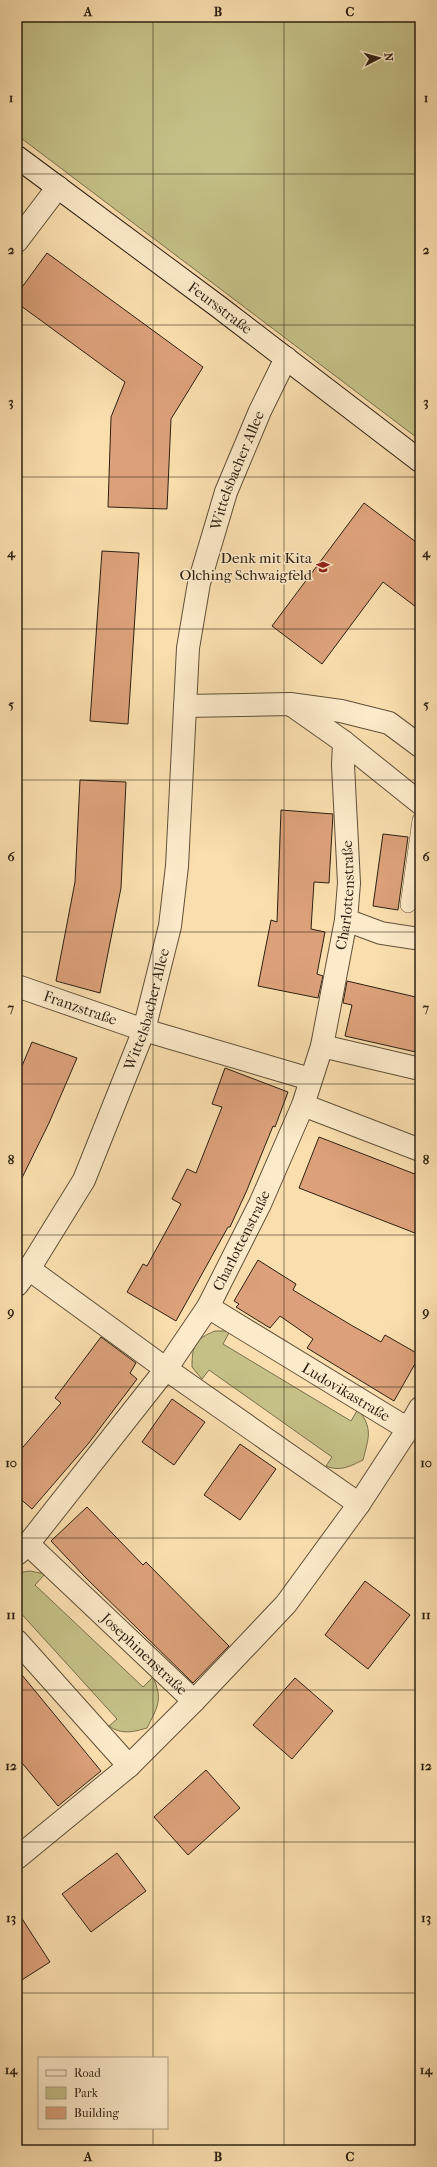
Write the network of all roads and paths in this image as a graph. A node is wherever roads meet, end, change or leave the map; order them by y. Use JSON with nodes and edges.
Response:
{"nodes":[{"id":1,"x":17,"y":157,"type":"edge"},
{"id":2,"x":58,"y":187,"type":"junction"},
{"id":3,"x":17,"y":241,"type":"edge"},
{"id":4,"x":286,"y":358,"type":"junction"},
{"id":5,"x":420,"y":462,"type":"edge"},
{"id":6,"x":290,"y":704,"type":"junction"},
{"id":7,"x":185,"y":706,"type":"junction"},
{"id":8,"x":344,"y":742,"type":"junction"},
{"id":9,"x":420,"y":746,"type":"edge"},
{"id":10,"x":420,"y":803,"type":"edge"},
{"id":11,"x":420,"y":820,"type":"edge"},
{"id":12,"x":408,"y":906,"type":"dead end"},
{"id":13,"x":346,"y":920,"type":"junction"},
{"id":14,"x":420,"y":939,"type":"edge"},
{"id":15,"x":17,"y":986,"type":"edge"},
{"id":16,"x":144,"y":1030,"type":"junction"},
{"id":17,"x":322,"y":1046,"type":"junction"},
{"id":18,"x":420,"y":1069,"type":"edge"},
{"id":19,"x":310,"y":1079,"type":"junction"},
{"id":20,"x":303,"y":1105,"type":"junction"},
{"id":21,"x":420,"y":1150,"type":"edge"},
{"id":22,"x":23,"y":1277,"type":"edge"},
{"id":23,"x":208,"y":1307,"type":"junction"},
{"id":24,"x":166,"y":1369,"type":"junction"},
{"id":25,"x":420,"y":1408,"type":"edge"},
{"id":26,"x":408,"y":1429,"type":"junction"},
{"id":27,"x":359,"y":1504,"type":"junction"},
{"id":28,"x":23,"y":1549,"type":"edge"},
{"id":29,"x":17,"y":1641,"type":"edge"},
{"id":30,"x":194,"y":1702,"type":"junction"},
{"id":31,"x":129,"y":1766,"type":"junction"},
{"id":32,"x":17,"y":1858,"type":"edge"}],
"edges":[{"from":1,"to":2,"type":"street","name":"Feursstraße"},
{"from":2,"to":3,"type":"street"},
{"from":2,"to":4,"type":"street","name":"Feursstraße"},
{"from":4,"to":5,"type":"street","name":"Feursstraße"},
{"from":4,"to":7,"type":"street","name":"Wittelsbacher Allee"},
{"from":6,"to":7,"type":"street"},
{"from":6,"to":8,"type":"street"},
{"from":6,"to":9,"type":"street"},
{"from":7,"to":16,"type":"street","name":"Wittelsbacher Allee"},
{"from":8,"to":10,"type":"street"},
{"from":8,"to":13,"type":"street","name":"Charlottenstraße"},
{"from":11,"to":12,"type":"lane"},
{"from":13,"to":14,"type":"street"},
{"from":13,"to":17,"type":"street","name":"Charlottenstraße"},
{"from":15,"to":16,"type":"street","name":"Franzstraße"},
{"from":16,"to":19,"type":"street"},
{"from":16,"to":22,"type":"street","name":"Wittelsbacher Allee"},
{"from":17,"to":18,"type":"street"},
{"from":17,"to":19,"type":"street","name":"Charlottenstraße"},
{"from":19,"to":20,"type":"street","name":"Charlottenstraße"},
{"from":20,"to":21,"type":"street"},
{"from":20,"to":23,"type":"street","name":"Charlottenstraße"},
{"from":22,"to":24,"type":"street"},
{"from":23,"to":24,"type":"street","name":"Charlottenstraße"},
{"from":23,"to":26,"type":"street","name":"Ludovikastraße"},
{"from":24,"to":27,"type":"street"},
{"from":24,"to":28,"type":"street"},
{"from":25,"to":26,"type":"street"},
{"from":26,"to":27,"type":"street","name":"Ludovikastraße"},
{"from":27,"to":30,"type":"street","name":"Ludovikastraße"},
{"from":28,"to":30,"type":"street","name":"Josephinenstraße"},
{"from":29,"to":31,"type":"street"},
{"from":30,"to":31,"type":"street","name":"Josephinenstraße"},
{"from":31,"to":32,"type":"street","name":"Josephinenstraße"}]}
